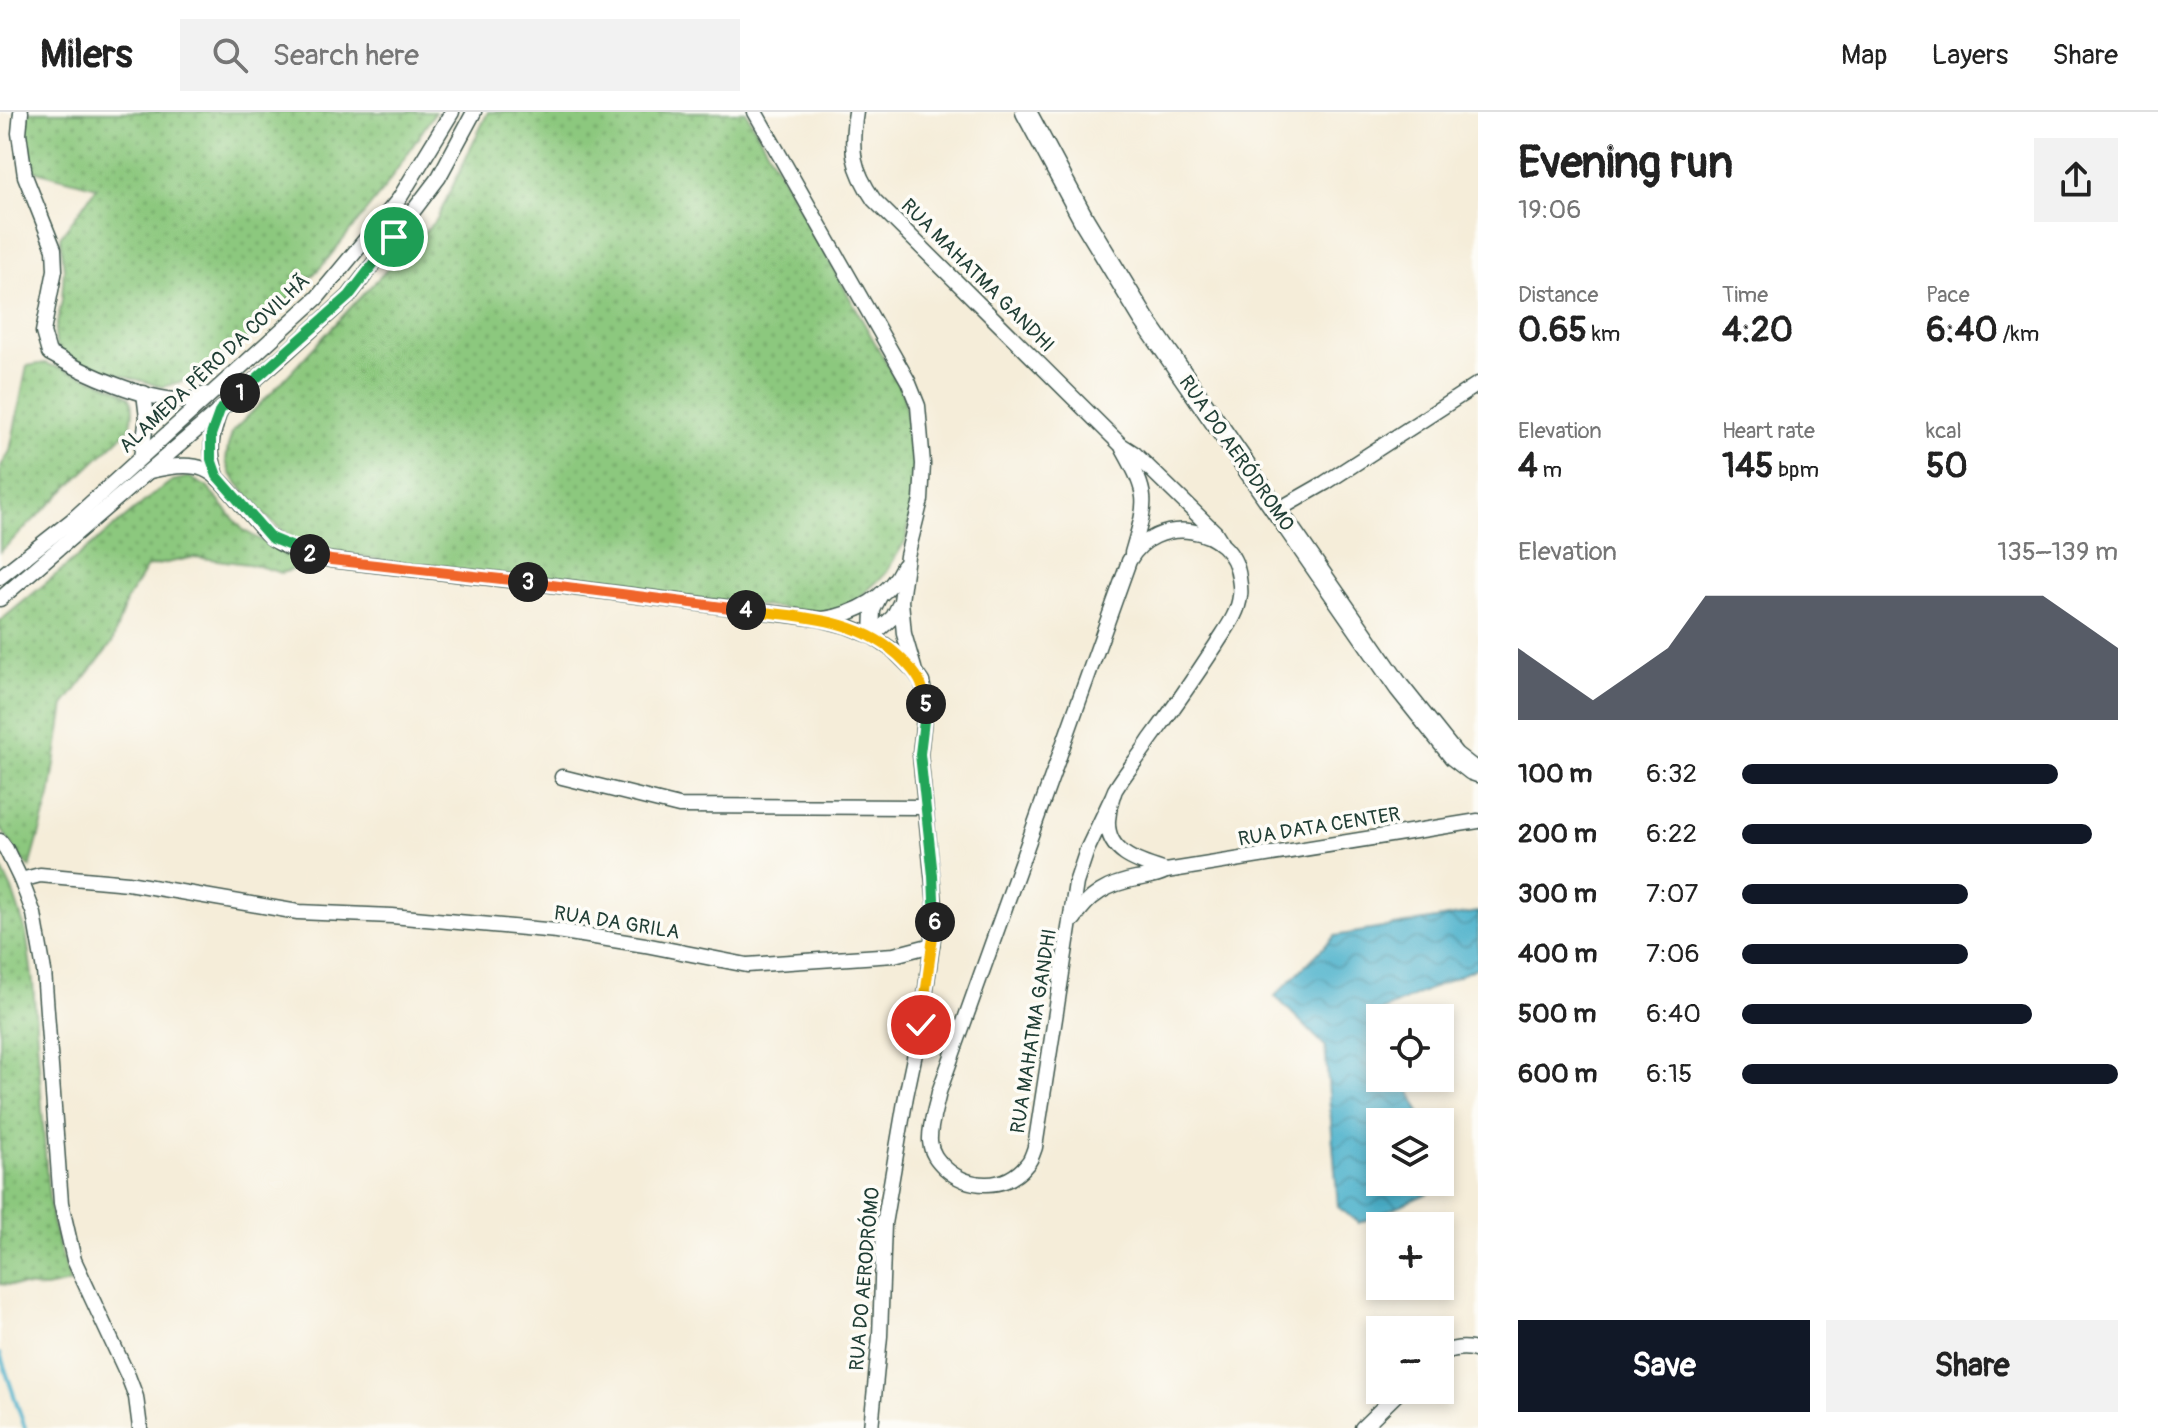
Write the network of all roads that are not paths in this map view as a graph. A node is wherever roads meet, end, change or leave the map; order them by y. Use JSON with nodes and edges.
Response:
{"nodes":[{"id":1,"x":21,"y":112,"type":"edge"},
{"id":2,"x":452,"y":112,"type":"edge"},
{"id":3,"x":474,"y":112,"type":"edge"},
{"id":4,"x":755,"y":112,"type":"edge"},
{"id":5,"x":856,"y":112,"type":"edge"},
{"id":6,"x":1026,"y":112,"type":"edge"},
{"id":7,"x":1478,"y":384,"type":"edge"},
{"id":8,"x":213,"y":392,"type":"junction"},
{"id":9,"x":144,"y":393,"type":"junction"},
{"id":10,"x":220,"y":410,"type":"junction"},
{"id":11,"x":1121,"y":445,"type":"junction"},
{"id":12,"x":141,"y":457,"type":"junction"},
{"id":13,"x":150,"y":471,"type":"junction"},
{"id":14,"x":217,"y":476,"type":"junction"},
{"id":15,"x":1276,"y":511,"type":"junction"},
{"id":16,"x":1224,"y":544,"type":"junction"},
{"id":17,"x":907,"y":556,"type":"junction"},
{"id":18,"x":1131,"y":556,"type":"junction"},
{"id":19,"x":0,"y":577,"type":"edge"},
{"id":20,"x":882,"y":593,"type":"junction"},
{"id":21,"x":0,"y":599,"type":"edge"},
{"id":22,"x":901,"y":601,"type":"junction"},
{"id":23,"x":820,"y":619,"type":"junction"},
{"id":24,"x":872,"y":636,"type":"junction"},
{"id":25,"x":915,"y":672,"type":"junction"},
{"id":26,"x":1478,"y":772,"type":"edge"},
{"id":27,"x":562,"y":777,"type":"dead end"},
{"id":28,"x":1114,"y":793,"type":"junction"},
{"id":29,"x":925,"y":807,"type":"junction"},
{"id":30,"x":1478,"y":821,"type":"edge"},
{"id":31,"x":0,"y":841,"type":"edge"},
{"id":32,"x":1166,"y":871,"type":"junction"},
{"id":33,"x":21,"y":880,"type":"junction"},
{"id":34,"x":1069,"y":926,"type":"junction"},
{"id":35,"x":932,"y":945,"type":"junction"},
{"id":36,"x":1454,"y":1349,"type":"edge"},
{"id":37,"x":1478,"y":1351,"type":"edge"},
{"id":38,"x":1387,"y":1404,"type":"edge"},
{"id":39,"x":140,"y":1428,"type":"edge"},
{"id":40,"x":871,"y":1428,"type":"edge"},
{"id":41,"x":1362,"y":1428,"type":"edge"}],
"edges":[{"from":1,"to":9,"type":"street"},
{"from":2,"to":8,"type":"street","name":"ALAMEDA PÊRO DA COVILHÃ"},
{"from":3,"to":10,"type":"street","name":"ALAMEDA PÊRO DA COVILHÃ"},
{"from":4,"to":17,"type":"street"},
{"from":5,"to":11,"type":"street","name":"RUA MAHATMA GANDHI"},
{"from":6,"to":15,"type":"main road","name":"RUA DO AERÓDROMO"},
{"from":7,"to":15,"type":"street"},
{"from":8,"to":9,"type":"street"},
{"from":8,"to":12,"type":"street","name":"ALAMEDA PÊRO DA COVILHÃ"},
{"from":9,"to":12,"type":"street"},
{"from":10,"to":13,"type":"street","name":"ALAMEDA PÊRO DA COVILHÃ"},
{"from":10,"to":14,"type":"street"},
{"from":11,"to":16,"type":"street","name":"RUA MAHATMA GANDHI"},
{"from":11,"to":18,"type":"street","name":"RUA MAHATMA GANDHI"},
{"from":12,"to":19,"type":"street","name":"ALAMEDA PÊRO DA COVILHÃ"},
{"from":13,"to":14,"type":"street"},
{"from":13,"to":21,"type":"street","name":"ALAMEDA PÊRO DA COVILHÃ"},
{"from":14,"to":23,"type":"street"},
{"from":15,"to":26,"type":"main road","name":"RUA DO AERÓDROMO"},
{"from":16,"to":18,"type":"street"},
{"from":16,"to":28,"type":"street","name":"RUA MAHATMA GANDHI"},
{"from":17,"to":20,"type":"street"},
{"from":17,"to":22,"type":"street"},
{"from":18,"to":34,"type":"street","name":"RUA MAHATMA GANDHI"},
{"from":20,"to":23,"type":"street"},
{"from":20,"to":24,"type":"street"},
{"from":22,"to":24,"type":"street"},
{"from":22,"to":25,"type":"street"},
{"from":23,"to":24,"type":"street"},
{"from":24,"to":25,"type":"street"},
{"from":25,"to":29,"type":"street"},
{"from":27,"to":29,"type":"street"},
{"from":28,"to":32,"type":"street","name":"RUA DATA CENTER"},
{"from":28,"to":34,"type":"street","name":"RUA MAHATMA GANDHI"},
{"from":29,"to":35,"type":"street"},
{"from":30,"to":32,"type":"street","name":"RUA DATA CENTER"},
{"from":31,"to":33,"type":"street"},
{"from":32,"to":34,"type":"street","name":"RUA DATA CENTER"},
{"from":33,"to":35,"type":"street","name":"RUA DA GRILA"},
{"from":33,"to":39,"type":"street"},
{"from":35,"to":40,"type":"street","name":"RUA DO AERODRÓMO"},
{"from":36,"to":37,"type":"street"},
{"from":38,"to":41,"type":"street"}]}
